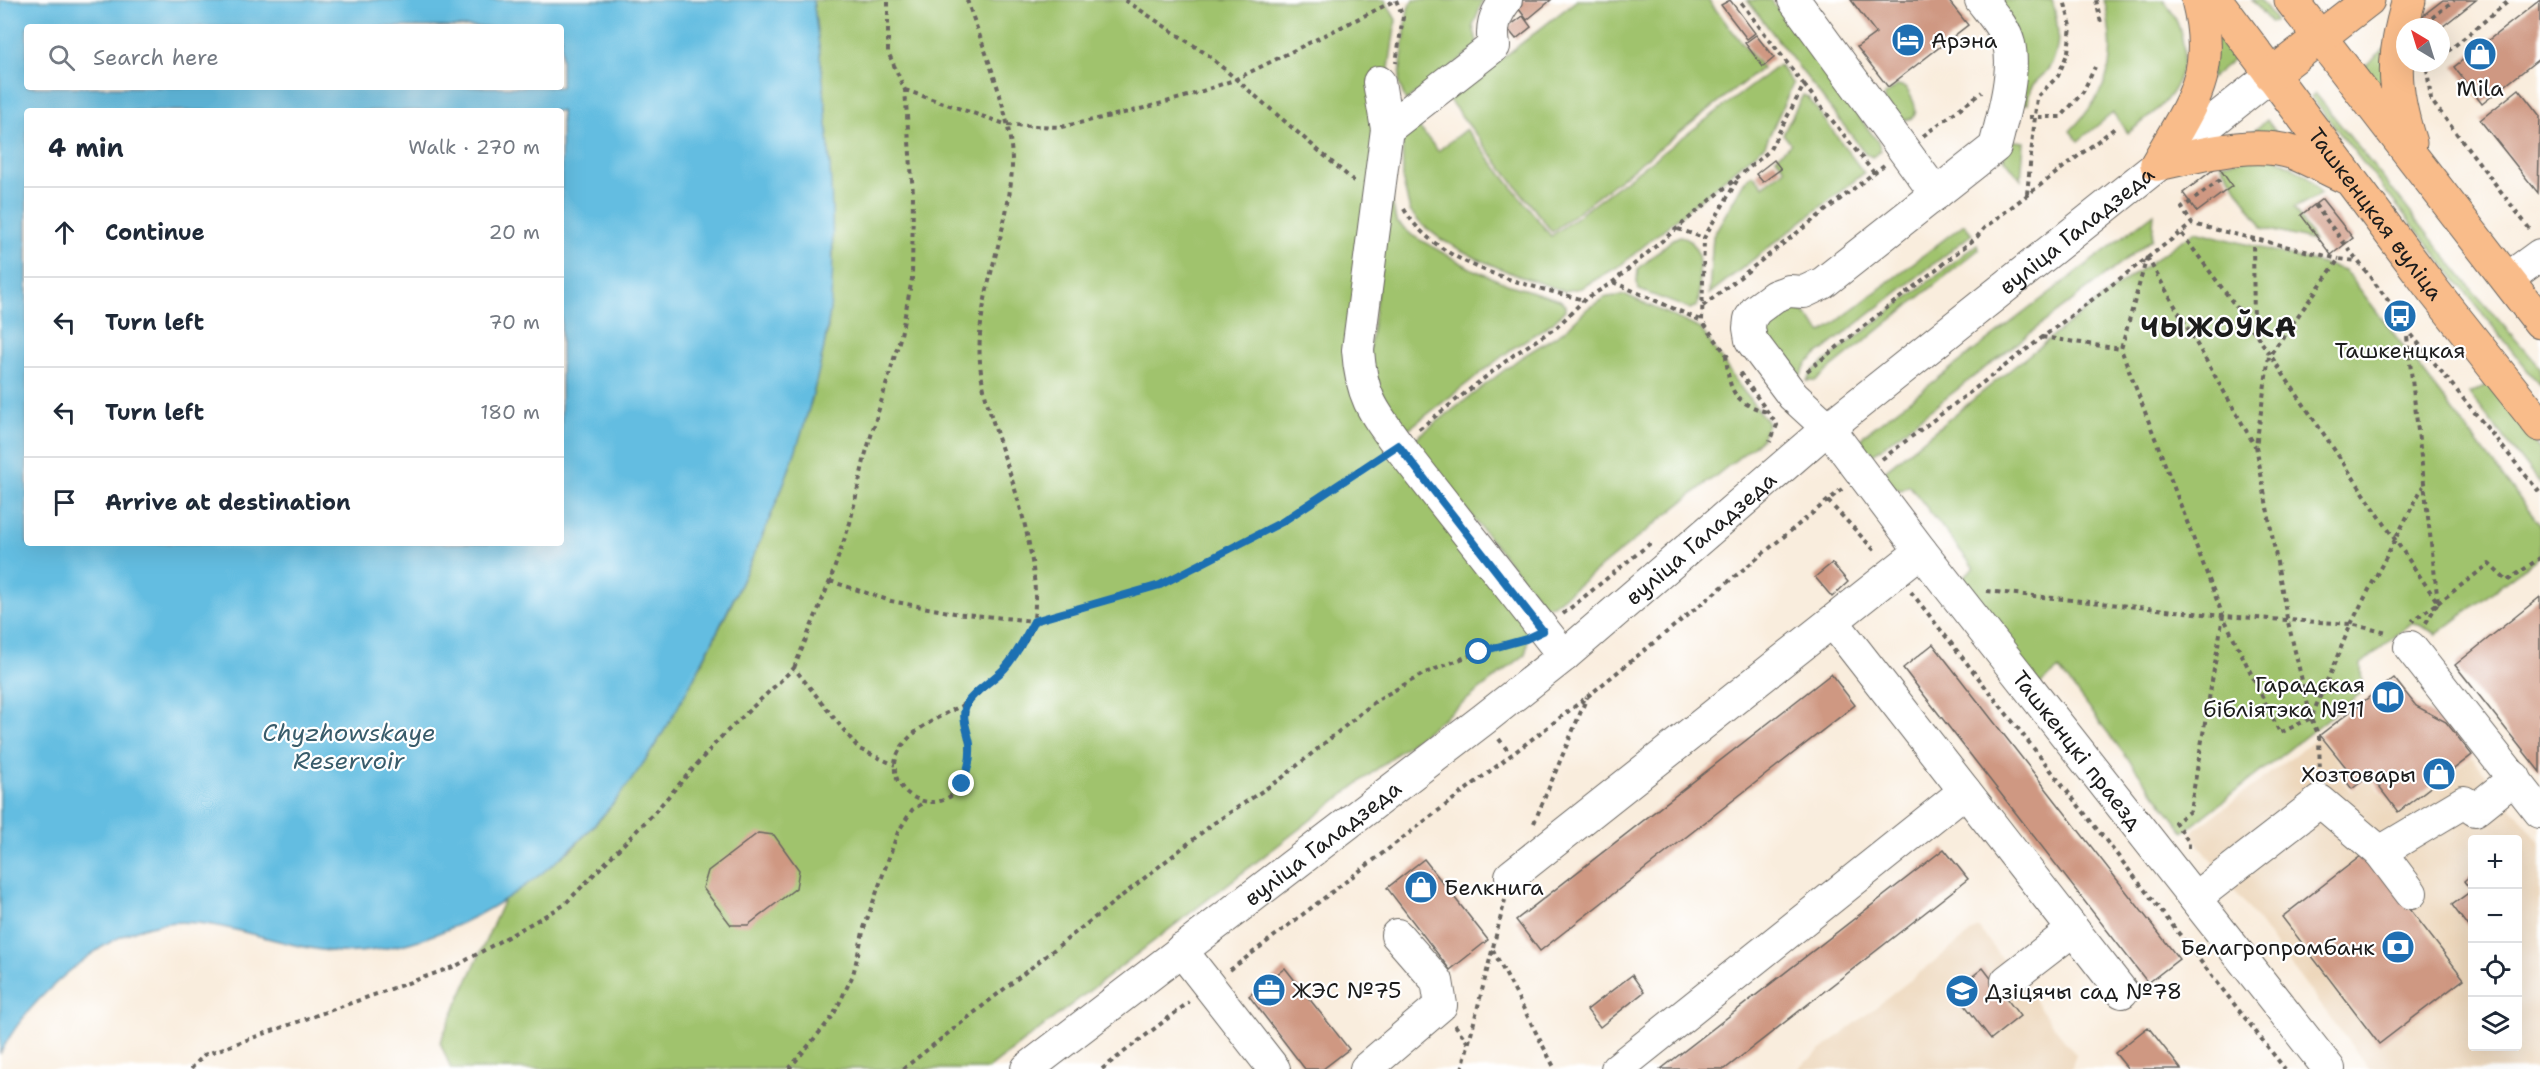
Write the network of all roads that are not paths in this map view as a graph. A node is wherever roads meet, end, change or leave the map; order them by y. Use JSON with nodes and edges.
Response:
{"nodes":[{"id":1,"x":1506,"y":0,"type":"edge"},
{"id":2,"x":1794,"y":0,"type":"edge"},
{"id":3,"x":1981,"y":0,"type":"edge"},
{"id":4,"x":2198,"y":0,"type":"edge"},
{"id":5,"x":2216,"y":0,"type":"edge"},
{"id":6,"x":2291,"y":0,"type":"edge"},
{"id":7,"x":2368,"y":0,"type":"edge"},
{"id":8,"x":2417,"y":12,"type":"edge"},
{"id":9,"x":2319,"y":36,"type":"junction"},
{"id":10,"x":2271,"y":75,"type":"junction"},
{"id":11,"x":1379,"y":82,"type":"dead end"},
{"id":12,"x":1387,"y":129,"type":"junction"},
{"id":13,"x":2416,"y":162,"type":"junction"},
{"id":14,"x":2157,"y":164,"type":"junction"},
{"id":15,"x":2349,"y":179,"type":"junction"},
{"id":16,"x":1936,"y":194,"type":"junction"},
{"id":17,"x":2536,"y":244,"type":"edge"},
{"id":18,"x":2507,"y":279,"type":"junction"},
{"id":19,"x":2540,"y":322,"type":"edge"},
{"id":20,"x":2540,"y":425,"type":"edge"},
{"id":21,"x":1828,"y":428,"type":"junction"},
{"id":22,"x":1921,"y":551,"type":"junction"},
{"id":23,"x":1833,"y":622,"type":"junction"},
{"id":24,"x":2404,"y":634,"type":"road end"},
{"id":25,"x":1564,"y":656,"type":"junction"},
{"id":26,"x":2516,"y":778,"type":"junction"},
{"id":27,"x":1965,"y":791,"type":"junction"},
{"id":28,"x":2540,"y":812,"type":"edge"},
{"id":29,"x":2380,"y":852,"type":"junction"},
{"id":30,"x":1511,"y":876,"type":"dead end"},
{"id":31,"x":2203,"y":892,"type":"junction"},
{"id":32,"x":2411,"y":893,"type":"dead end"},
{"id":33,"x":2073,"y":930,"type":"junction"},
{"id":34,"x":1397,"y":934,"type":"dead end"},
{"id":35,"x":1181,"y":950,"type":"junction"},
{"id":36,"x":2007,"y":981,"type":"dead end"},
{"id":37,"x":2122,"y":992,"type":"dead end"},
{"id":38,"x":1386,"y":1063,"type":"edge"},
{"id":39,"x":1027,"y":1069,"type":"edge"},
{"id":40,"x":1274,"y":1069,"type":"edge"},
{"id":41,"x":1617,"y":1069,"type":"edge"},
{"id":42,"x":2330,"y":1069,"type":"edge"}],
"edges":[{"from":1,"to":12,"type":"street"},
{"from":2,"to":16,"type":"street"},
{"from":3,"to":16,"type":"street"},
{"from":4,"to":14,"type":"main road"},
{"from":5,"to":10,"type":"main road","name":"Ташкенцкая вуліца"},
{"from":6,"to":9,"type":"main road"},
{"from":7,"to":9,"type":"main road","name":"вуліца Галадзеда"},
{"from":8,"to":13,"type":"main road"},
{"from":9,"to":10,"type":"main road","name":"вуліца Галадзеда"},
{"from":9,"to":13,"type":"main road"},
{"from":10,"to":14,"type":"street","name":"вуліца Галадзеда"},
{"from":10,"to":15,"type":"main road","name":"Ташкенцкая вуліца"},
{"from":11,"to":12,"type":"street"},
{"from":12,"to":25,"type":"street"},
{"from":13,"to":18,"type":"main road"},
{"from":14,"to":15,"type":"main road"},
{"from":14,"to":21,"type":"street","name":"вуліца Галадзеда"},
{"from":15,"to":20,"type":"main road","name":"Ташкенцкая вуліца"},
{"from":16,"to":21,"type":"street","name":"Ташкенцкі праезд"},
{"from":17,"to":18,"type":"street"},
{"from":18,"to":19,"type":"main road"},
{"from":21,"to":22,"type":"street","name":"Ташкенцкі праезд"},
{"from":21,"to":25,"type":"street","name":"вуліца Галадзеда"},
{"from":22,"to":23,"type":"street"},
{"from":22,"to":31,"type":"street","name":"Ташкенцкі праезд"},
{"from":23,"to":27,"type":"street"},
{"from":23,"to":30,"type":"street"},
{"from":24,"to":26,"type":"street"},
{"from":25,"to":35,"type":"street","name":"вуліца Галадзеда"},
{"from":26,"to":28,"type":"street"},
{"from":26,"to":29,"type":"street"},
{"from":27,"to":33,"type":"street"},
{"from":27,"to":41,"type":"street"},
{"from":29,"to":31,"type":"street"},
{"from":29,"to":32,"type":"street"},
{"from":31,"to":42,"type":"street","name":"Ташкенцкі праезд"},
{"from":33,"to":36,"type":"street"},
{"from":33,"to":37,"type":"street"},
{"from":34,"to":38,"type":"street"},
{"from":35,"to":39,"type":"street","name":"вуліца Галадзеда"},
{"from":35,"to":40,"type":"street"}]}
